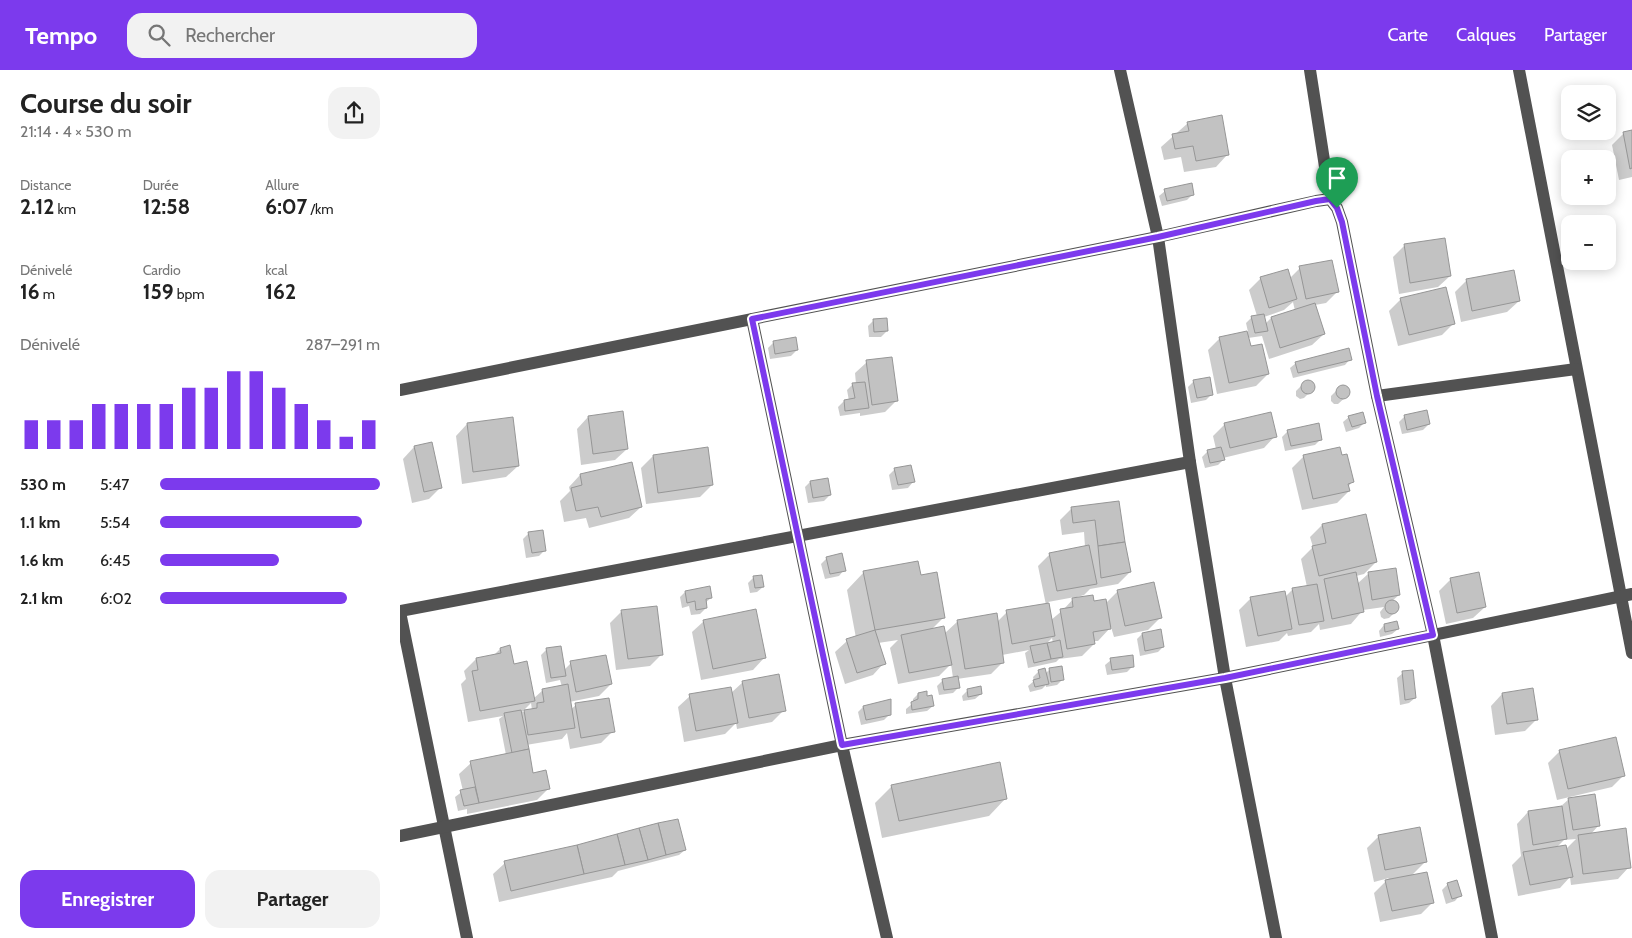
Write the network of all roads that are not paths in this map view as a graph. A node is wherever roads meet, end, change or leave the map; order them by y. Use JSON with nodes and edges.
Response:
{"nodes":[{"id":1,"x":1120,"y":70,"type":"edge"},
{"id":2,"x":1310,"y":70,"type":"edge"},
{"id":3,"x":1519,"y":70,"type":"edge"},
{"id":4,"x":1330,"y":199,"type":"junction"},
{"id":5,"x":1158,"y":237,"type":"junction"},
{"id":6,"x":752,"y":319,"type":"junction"},
{"id":7,"x":1576,"y":369,"type":"junction"},
{"id":8,"x":400,"y":390,"type":"edge"},
{"id":9,"x":1377,"y":396,"type":"junction"},
{"id":10,"x":1190,"y":462,"type":"junction"},
{"id":11,"x":798,"y":536,"type":"junction"},
{"id":12,"x":1626,"y":595,"type":"edge"},
{"id":13,"x":400,"y":612,"type":"edge"},
{"id":14,"x":1433,"y":635,"type":"junction"},
{"id":15,"x":1632,"y":653,"type":"edge"},
{"id":16,"x":1225,"y":678,"type":"junction"},
{"id":17,"x":842,"y":745,"type":"junction"},
{"id":18,"x":445,"y":828,"type":"junction"},
{"id":19,"x":400,"y":836,"type":"edge"},
{"id":20,"x":468,"y":938,"type":"edge"},
{"id":21,"x":886,"y":938,"type":"edge"},
{"id":22,"x":1276,"y":938,"type":"edge"},
{"id":23,"x":1492,"y":938,"type":"edge"}],
"edges":[{"from":1,"to":5,"type":"street"},
{"from":2,"to":4,"type":"street"},
{"from":3,"to":7,"type":"street"},
{"from":4,"to":5,"type":"street"},
{"from":4,"to":9,"type":"street"},
{"from":5,"to":6,"type":"street"},
{"from":5,"to":10,"type":"street"},
{"from":6,"to":8,"type":"street"},
{"from":6,"to":11,"type":"street"},
{"from":7,"to":9,"type":"street"},
{"from":7,"to":12,"type":"street"},
{"from":9,"to":14,"type":"street"},
{"from":10,"to":11,"type":"street"},
{"from":10,"to":16,"type":"street"},
{"from":11,"to":13,"type":"street"},
{"from":11,"to":17,"type":"street"},
{"from":12,"to":14,"type":"street"},
{"from":12,"to":15,"type":"street"},
{"from":13,"to":18,"type":"street"},
{"from":14,"to":16,"type":"street"},
{"from":14,"to":23,"type":"street"},
{"from":16,"to":17,"type":"street"},
{"from":16,"to":22,"type":"street"},
{"from":17,"to":18,"type":"street"},
{"from":17,"to":21,"type":"street"},
{"from":18,"to":19,"type":"street"},
{"from":18,"to":20,"type":"street"}]}
